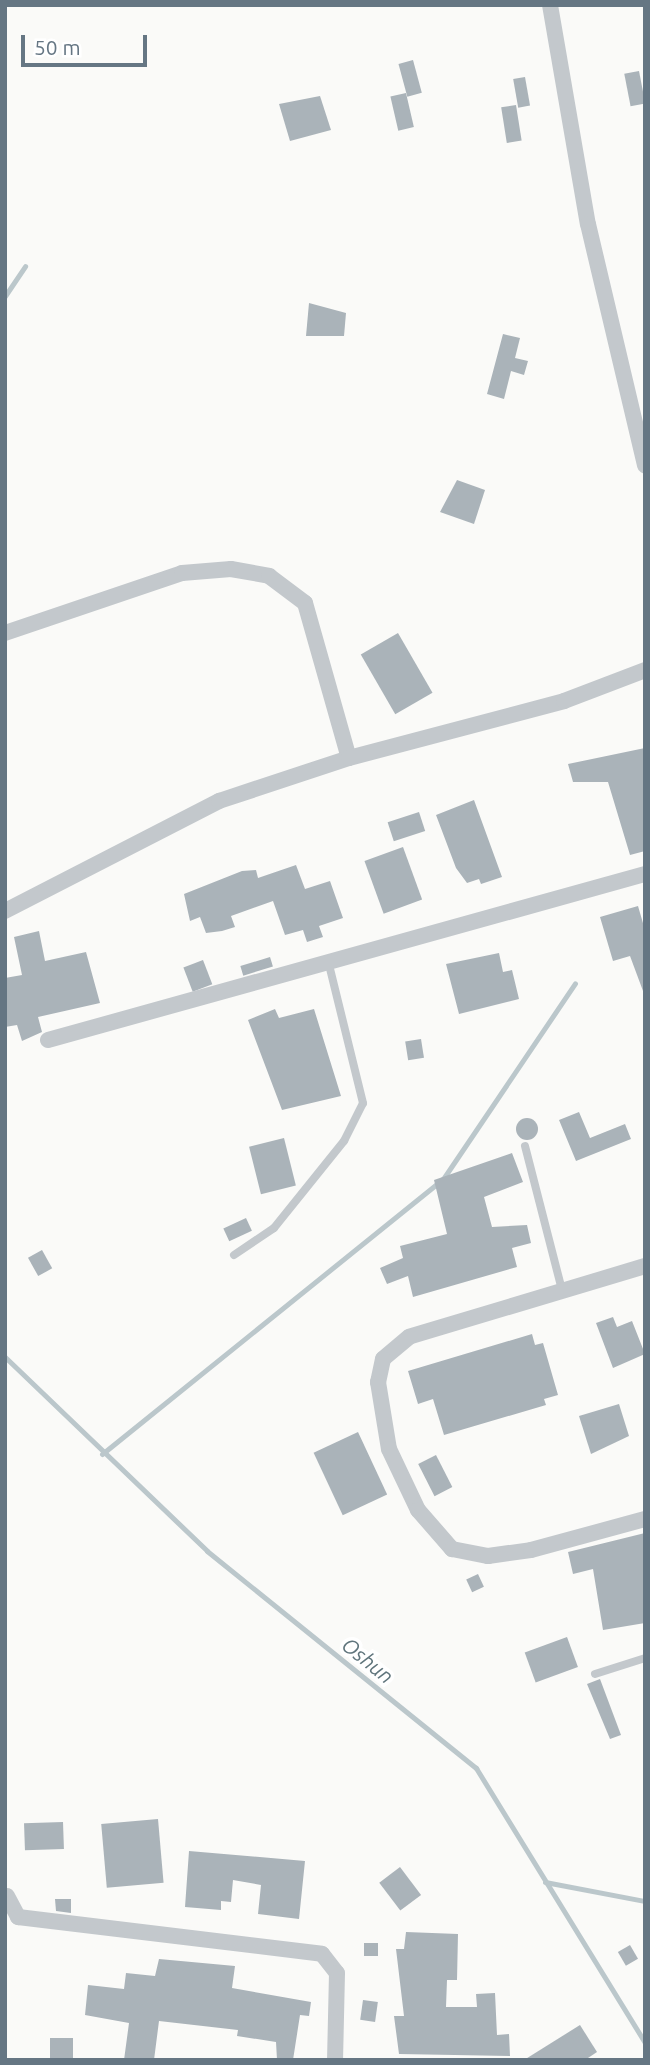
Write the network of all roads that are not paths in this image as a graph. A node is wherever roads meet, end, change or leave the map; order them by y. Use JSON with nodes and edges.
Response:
{"nodes":[{"id":1,"x":550,"y":5,"type":"edge"},
{"id":2,"x":644,"y":455,"type":"edge"},
{"id":3,"x":5,"y":633,"type":"edge"},
{"id":4,"x":645,"y":670,"type":"edge"},
{"id":5,"x":349,"y":758,"type":"junction"},
{"id":6,"x":645,"y":874,"type":"edge"},
{"id":7,"x":5,"y":911,"type":"edge"},
{"id":8,"x":329,"y":965,"type":"junction"},
{"id":9,"x":48,"y":1040,"type":"dead end"},
{"id":10,"x":525,"y":1146,"type":"dead end"},
{"id":11,"x":234,"y":1255,"type":"dead end"},
{"id":12,"x":645,"y":1266,"type":"edge"},
{"id":13,"x":562,"y":1290,"type":"junction"},
{"id":14,"x":645,"y":1519,"type":"edge"},
{"id":15,"x":645,"y":1658,"type":"edge"},
{"id":16,"x":595,"y":1674,"type":"dead end"},
{"id":17,"x":7,"y":1896,"type":"edge"},
{"id":18,"x":335,"y":2060,"type":"edge"}],
"edges":[{"from":1,"to":2,"type":"street"},
{"from":3,"to":5,"type":"street"},
{"from":4,"to":5,"type":"street"},
{"from":5,"to":7,"type":"street"},
{"from":6,"to":8,"type":"street"},
{"from":8,"to":9,"type":"street"},
{"from":8,"to":11,"type":"lane"},
{"from":10,"to":13,"type":"lane"},
{"from":12,"to":13,"type":"street"},
{"from":13,"to":14,"type":"street"},
{"from":15,"to":16,"type":"lane"},
{"from":17,"to":18,"type":"street"}]}
